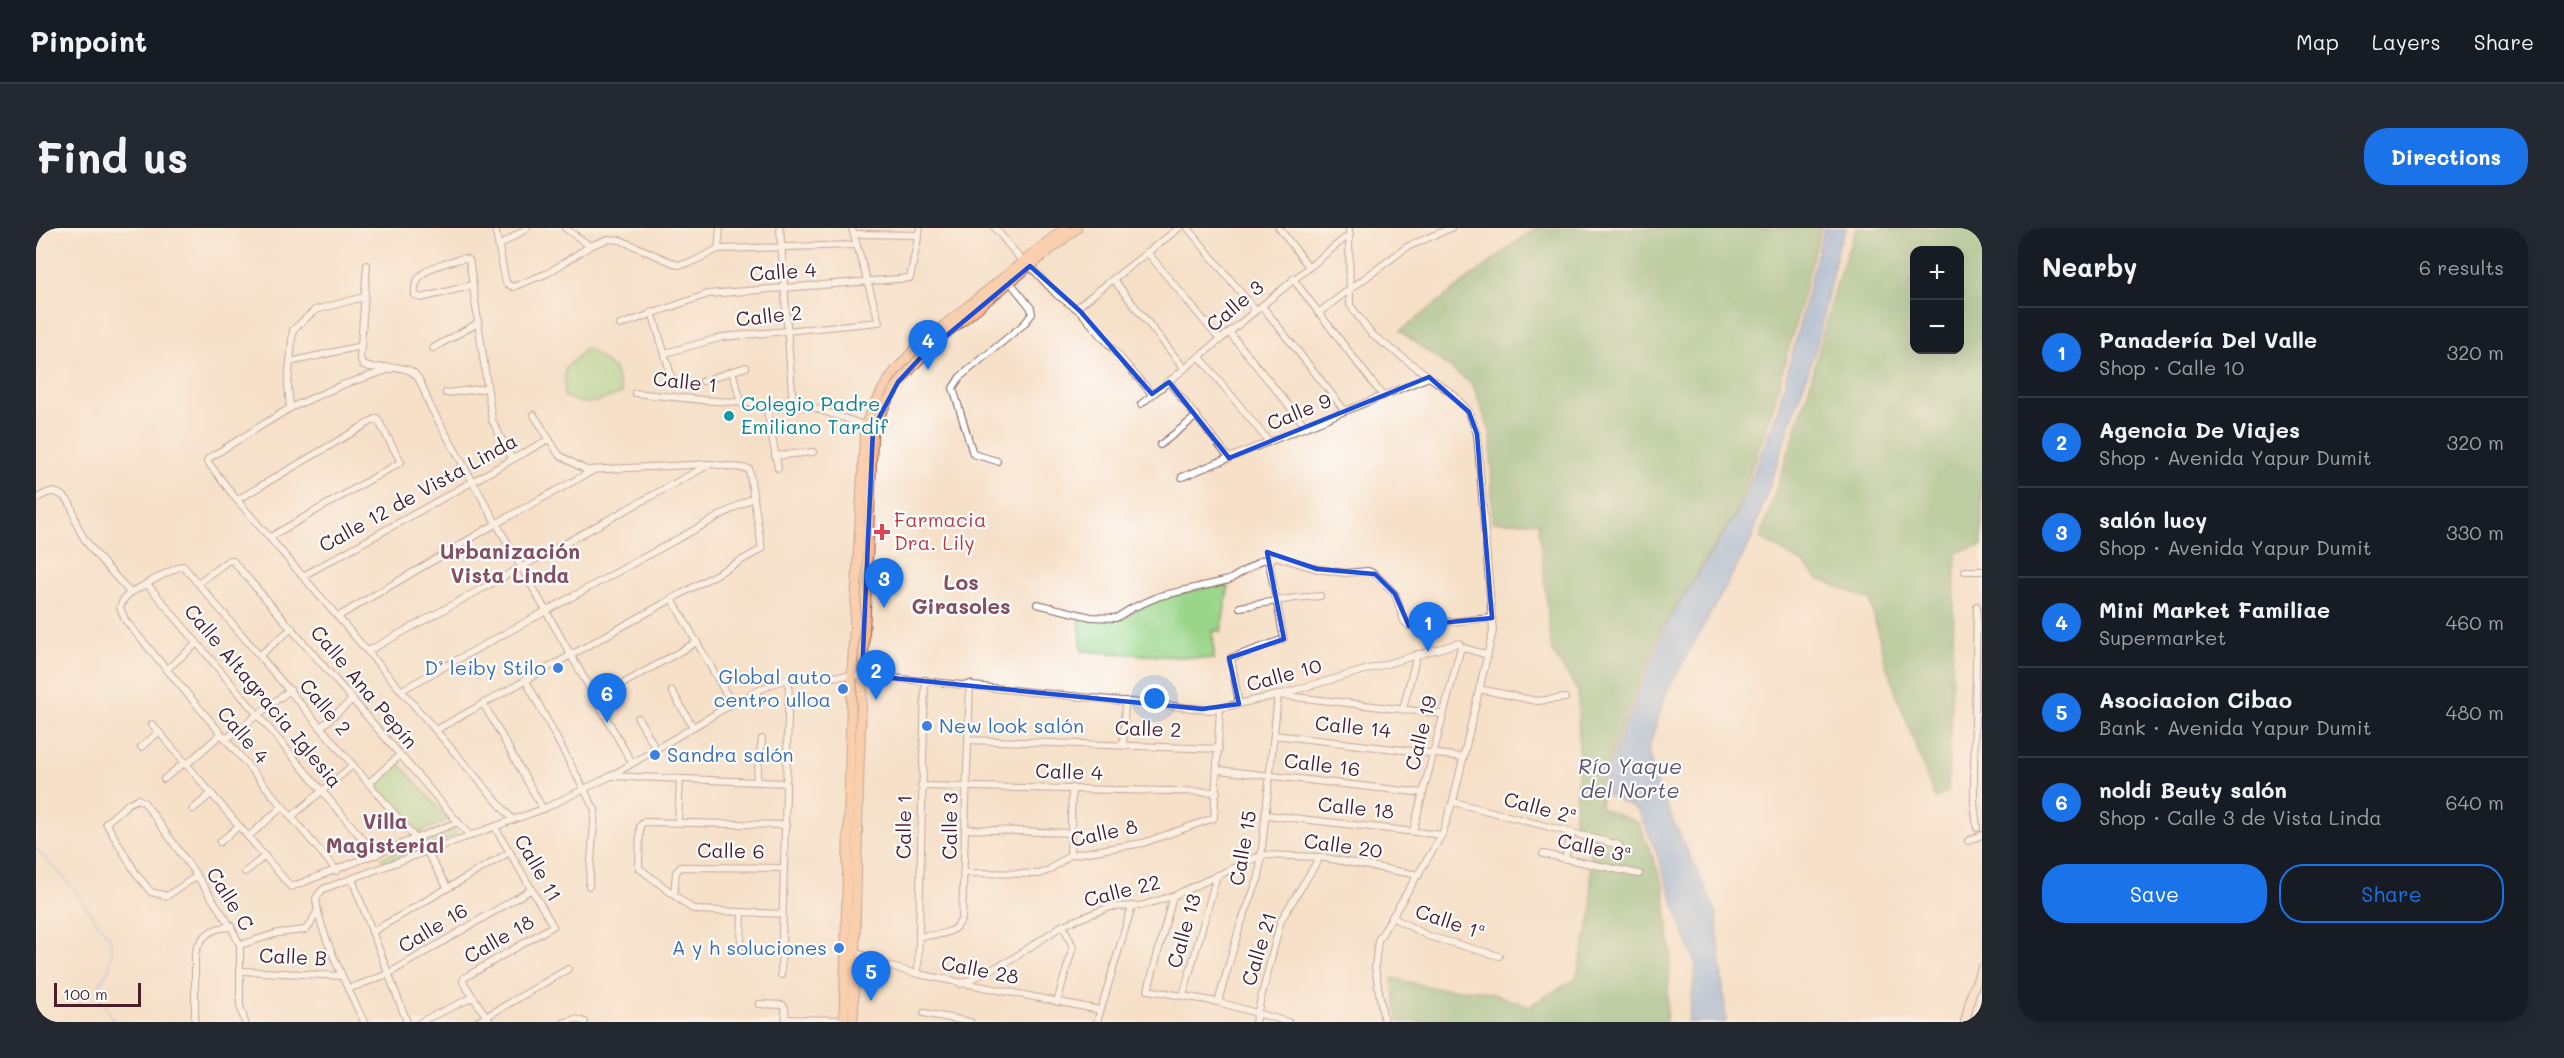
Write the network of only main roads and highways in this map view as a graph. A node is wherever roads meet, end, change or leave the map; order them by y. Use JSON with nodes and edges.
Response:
{"nodes":[{"id":1,"x":1065,"y":228,"type":"edge"},
{"id":2,"x":1077,"y":228,"type":"edge"},
{"id":3,"x":1027,"y":264,"type":"junction"},
{"id":4,"x":869,"y":427,"type":"junction"},
{"id":5,"x":857,"y":674,"type":"junction"},
{"id":6,"x":1982,"y":968,"type":"edge"},
{"id":7,"x":847,"y":1021,"type":"edge"},
{"id":8,"x":1965,"y":1022,"type":"edge"}],
"edges":[{"from":1,"to":3,"type":"main road"},
{"from":2,"to":3,"type":"main road"},
{"from":3,"to":4,"type":"main road"},
{"from":3,"to":4,"type":"main road"},
{"from":4,"to":5,"type":"main road"},
{"from":5,"to":7,"type":"main road"},
{"from":5,"to":7,"type":"main road"},
{"from":6,"to":8,"type":"main road"}]}
